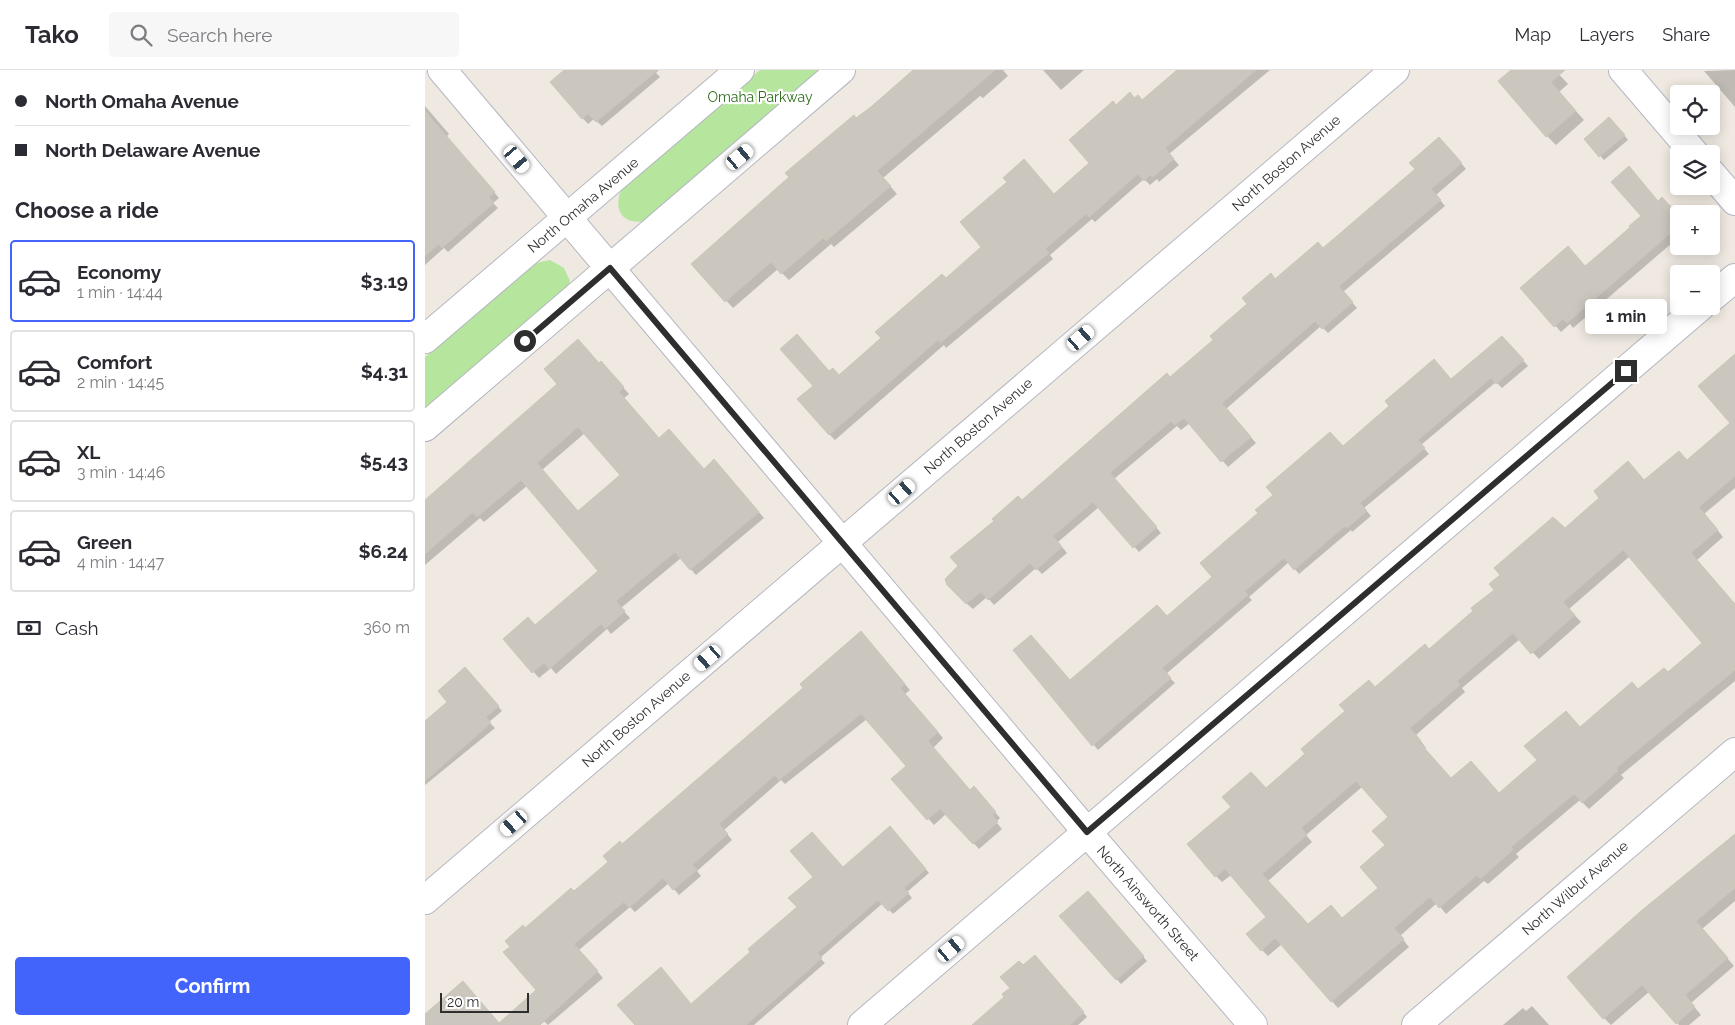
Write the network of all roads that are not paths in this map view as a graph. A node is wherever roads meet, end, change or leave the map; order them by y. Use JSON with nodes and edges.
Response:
{"nodes":[{"id":1,"x":442,"y":70,"type":"edge"},
{"id":2,"x":740,"y":70,"type":"edge"},
{"id":3,"x":841,"y":70,"type":"edge"},
{"id":4,"x":1395,"y":70,"type":"edge"},
{"id":5,"x":1623,"y":70,"type":"edge"},
{"id":6,"x":1687,"y":145,"type":"edge"},
{"id":7,"x":1720,"y":184,"type":"edge"},
{"id":8,"x":1735,"y":201,"type":"edge"},
{"id":9,"x":567,"y":218,"type":"junction"},
{"id":10,"x":610,"y":268,"type":"junction"},
{"id":11,"x":1735,"y":278,"type":"edge"},
{"id":12,"x":1720,"y":290,"type":"edge"},
{"id":13,"x":1690,"y":315,"type":"edge"},
{"id":14,"x":425,"y":339,"type":"edge"},
{"id":15,"x":425,"y":426,"type":"edge"},
{"id":16,"x":842,"y":543,"type":"junction"},
{"id":17,"x":1735,"y":752,"type":"edge"},
{"id":18,"x":1087,"y":832,"type":"junction"},
{"id":19,"x":425,"y":900,"type":"edge"},
{"id":20,"x":862,"y":1025,"type":"edge"},
{"id":21,"x":1253,"y":1025,"type":"edge"},
{"id":22,"x":1416,"y":1025,"type":"edge"}],
"edges":[{"from":1,"to":9,"type":"street","name":"North Ainsworth Street"},
{"from":2,"to":9,"type":"street","name":"North Omaha Avenue"},
{"from":3,"to":10,"type":"street"},
{"from":4,"to":16,"type":"street","name":"North Boston Avenue"},
{"from":5,"to":6,"type":"street"},
{"from":7,"to":8,"type":"street"},
{"from":9,"to":10,"type":"street","name":"North Ainsworth Street"},
{"from":9,"to":14,"type":"street","name":"North Omaha Avenue"},
{"from":10,"to":15,"type":"street"},
{"from":10,"to":16,"type":"street","name":"North Ainsworth Street"},
{"from":11,"to":12,"type":"street"},
{"from":13,"to":18,"type":"street"},
{"from":16,"to":18,"type":"street","name":"North Ainsworth Street"},
{"from":16,"to":19,"type":"street","name":"North Boston Avenue"},
{"from":17,"to":22,"type":"street","name":"North Wilbur Avenue"},
{"from":18,"to":20,"type":"street"},
{"from":18,"to":21,"type":"street","name":"North Ainsworth Street"}]}
